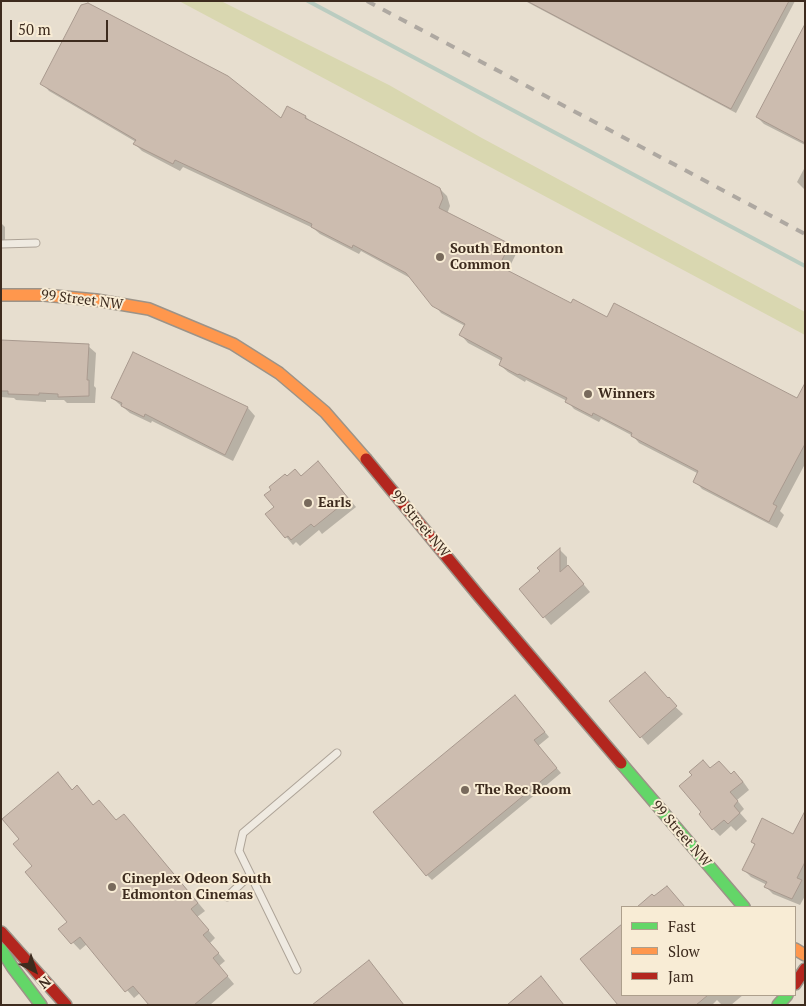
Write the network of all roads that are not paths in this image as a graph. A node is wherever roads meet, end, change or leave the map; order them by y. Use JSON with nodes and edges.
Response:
{"nodes":[{"id":1,"x":36,"y":243,"type":"dead end"},
{"id":2,"x":1,"y":244,"type":"edge"},
{"id":3,"x":1,"y":294,"type":"edge"},
{"id":4,"x":337,"y":753,"type":"dead end"},
{"id":5,"x":250,"y":875,"type":"junction"},
{"id":6,"x":227,"y":898,"type":"dead end"},
{"id":7,"x":743,"y":906,"type":"edge"},
{"id":8,"x":1,"y":932,"type":"edge"},
{"id":9,"x":1,"y":949,"type":"edge"},
{"id":10,"x":805,"y":969,"type":"edge"},
{"id":11,"x":297,"y":970,"type":"dead end"},
{"id":12,"x":796,"y":982,"type":"edge"},
{"id":13,"x":42,"y":1005,"type":"edge"},
{"id":14,"x":66,"y":1005,"type":"edge"}],
"edges":[{"from":1,"to":2,"type":"lane"},
{"from":3,"to":7,"type":"street","name":"99 Street NW"},
{"from":4,"to":5,"type":"lane"},
{"from":5,"to":6,"type":"lane"},
{"from":5,"to":11,"type":"lane"},
{"from":8,"to":14,"type":"street"},
{"from":9,"to":13,"type":"street"},
{"from":10,"to":12,"type":"street"}]}
